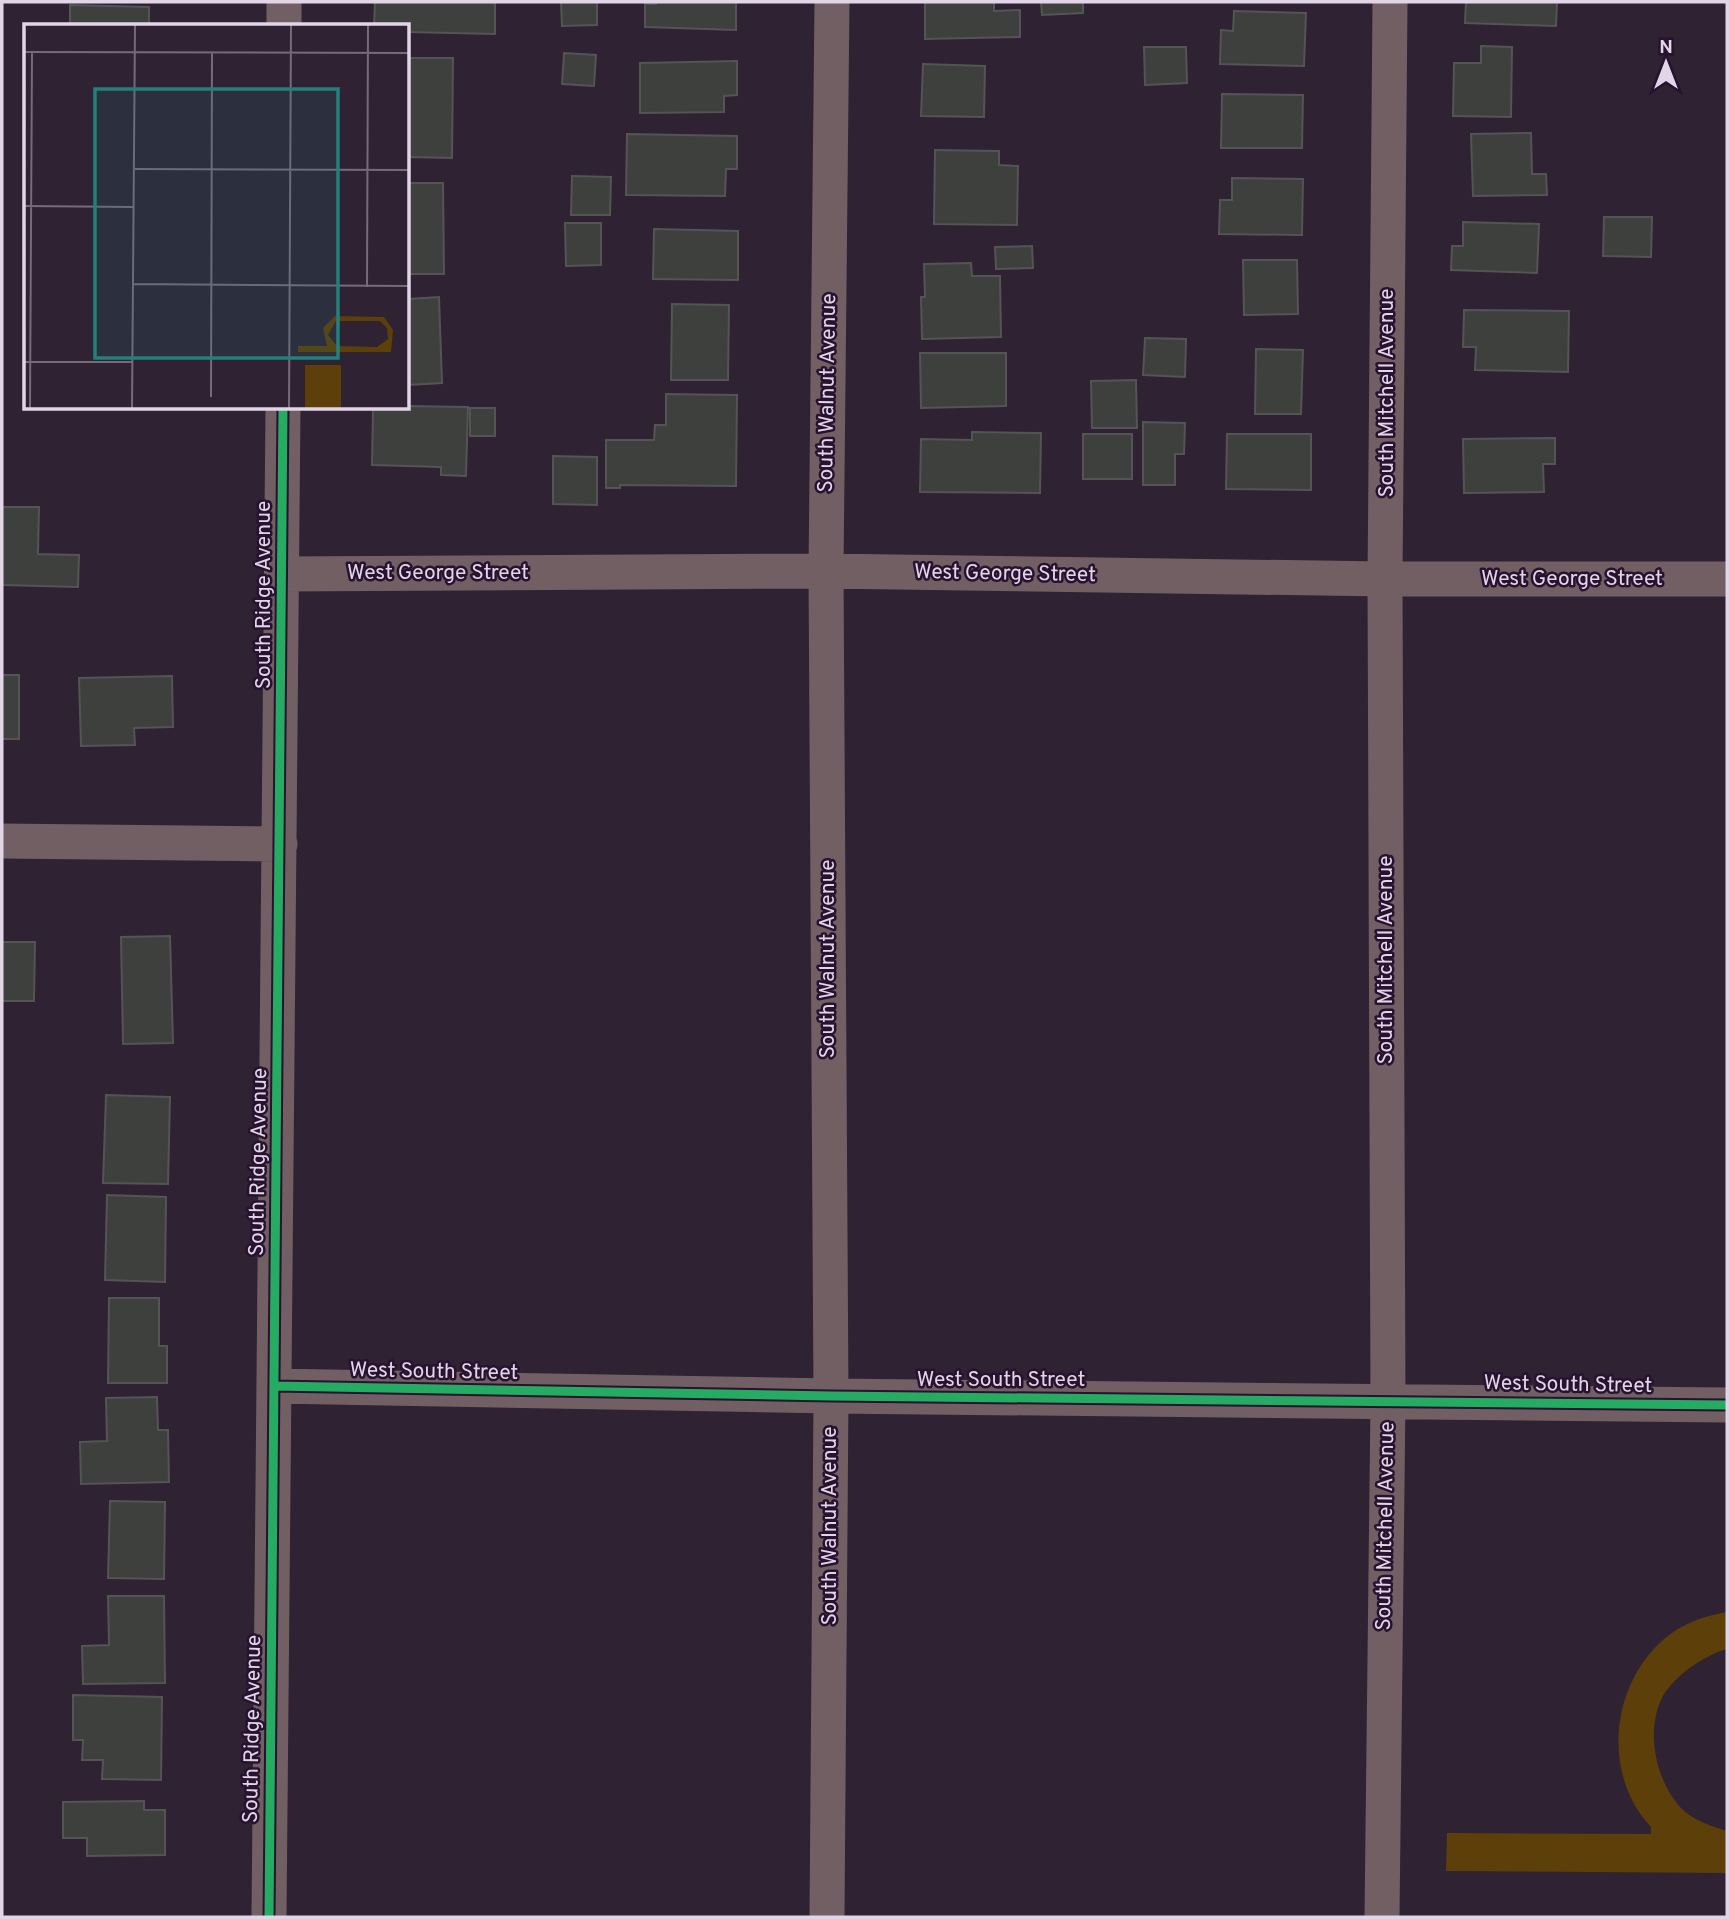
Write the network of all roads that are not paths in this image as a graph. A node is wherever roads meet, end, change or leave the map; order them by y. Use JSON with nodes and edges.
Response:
{"nodes":[{"id":1,"x":284,"y":2,"type":"edge"},
{"id":2,"x":832,"y":2,"type":"edge"},
{"id":3,"x":1390,"y":2,"type":"edge"},
{"id":4,"x":284,"y":24,"type":"edge"},
{"id":5,"x":283,"y":410,"type":"edge"},
{"id":6,"x":826,"y":571,"type":"junction"},
{"id":7,"x":282,"y":574,"type":"junction"},
{"id":8,"x":1385,"y":579,"type":"junction"},
{"id":9,"x":1727,"y":579,"type":"edge"},
{"id":10,"x":2,"y":841,"type":"edge"},
{"id":11,"x":280,"y":844,"type":"junction"},
{"id":12,"x":274,"y":1386,"type":"junction"},
{"id":13,"x":831,"y":1396,"type":"junction"},
{"id":14,"x":1388,"y":1400,"type":"junction"},
{"id":15,"x":1727,"y":1405,"type":"edge"},
{"id":16,"x":269,"y":1917,"type":"edge"},
{"id":17,"x":827,"y":1917,"type":"edge"},
{"id":18,"x":1382,"y":1917,"type":"edge"}],
"edges":[{"from":1,"to":4,"type":"street"},
{"from":2,"to":6,"type":"street","name":"South Walnut Avenue"},
{"from":3,"to":8,"type":"street","name":"South Mitchell Avenue"},
{"from":5,"to":7,"type":"street","name":"South Ridge Avenue"},
{"from":6,"to":7,"type":"street","name":"West George Street"},
{"from":6,"to":8,"type":"street","name":"West George Street"},
{"from":6,"to":13,"type":"street","name":"South Walnut Avenue"},
{"from":7,"to":11,"type":"street","name":"South Ridge Avenue"},
{"from":8,"to":9,"type":"street","name":"West George Street"},
{"from":8,"to":14,"type":"street","name":"South Mitchell Avenue"},
{"from":10,"to":11,"type":"street"},
{"from":11,"to":12,"type":"street","name":"South Ridge Avenue"},
{"from":12,"to":13,"type":"street","name":"West South Street"},
{"from":12,"to":16,"type":"street","name":"South Ridge Avenue"},
{"from":13,"to":14,"type":"street","name":"West South Street"},
{"from":13,"to":17,"type":"street","name":"South Walnut Avenue"},
{"from":14,"to":15,"type":"street","name":"West South Street"},
{"from":14,"to":18,"type":"street","name":"South Mitchell Avenue"}]}
